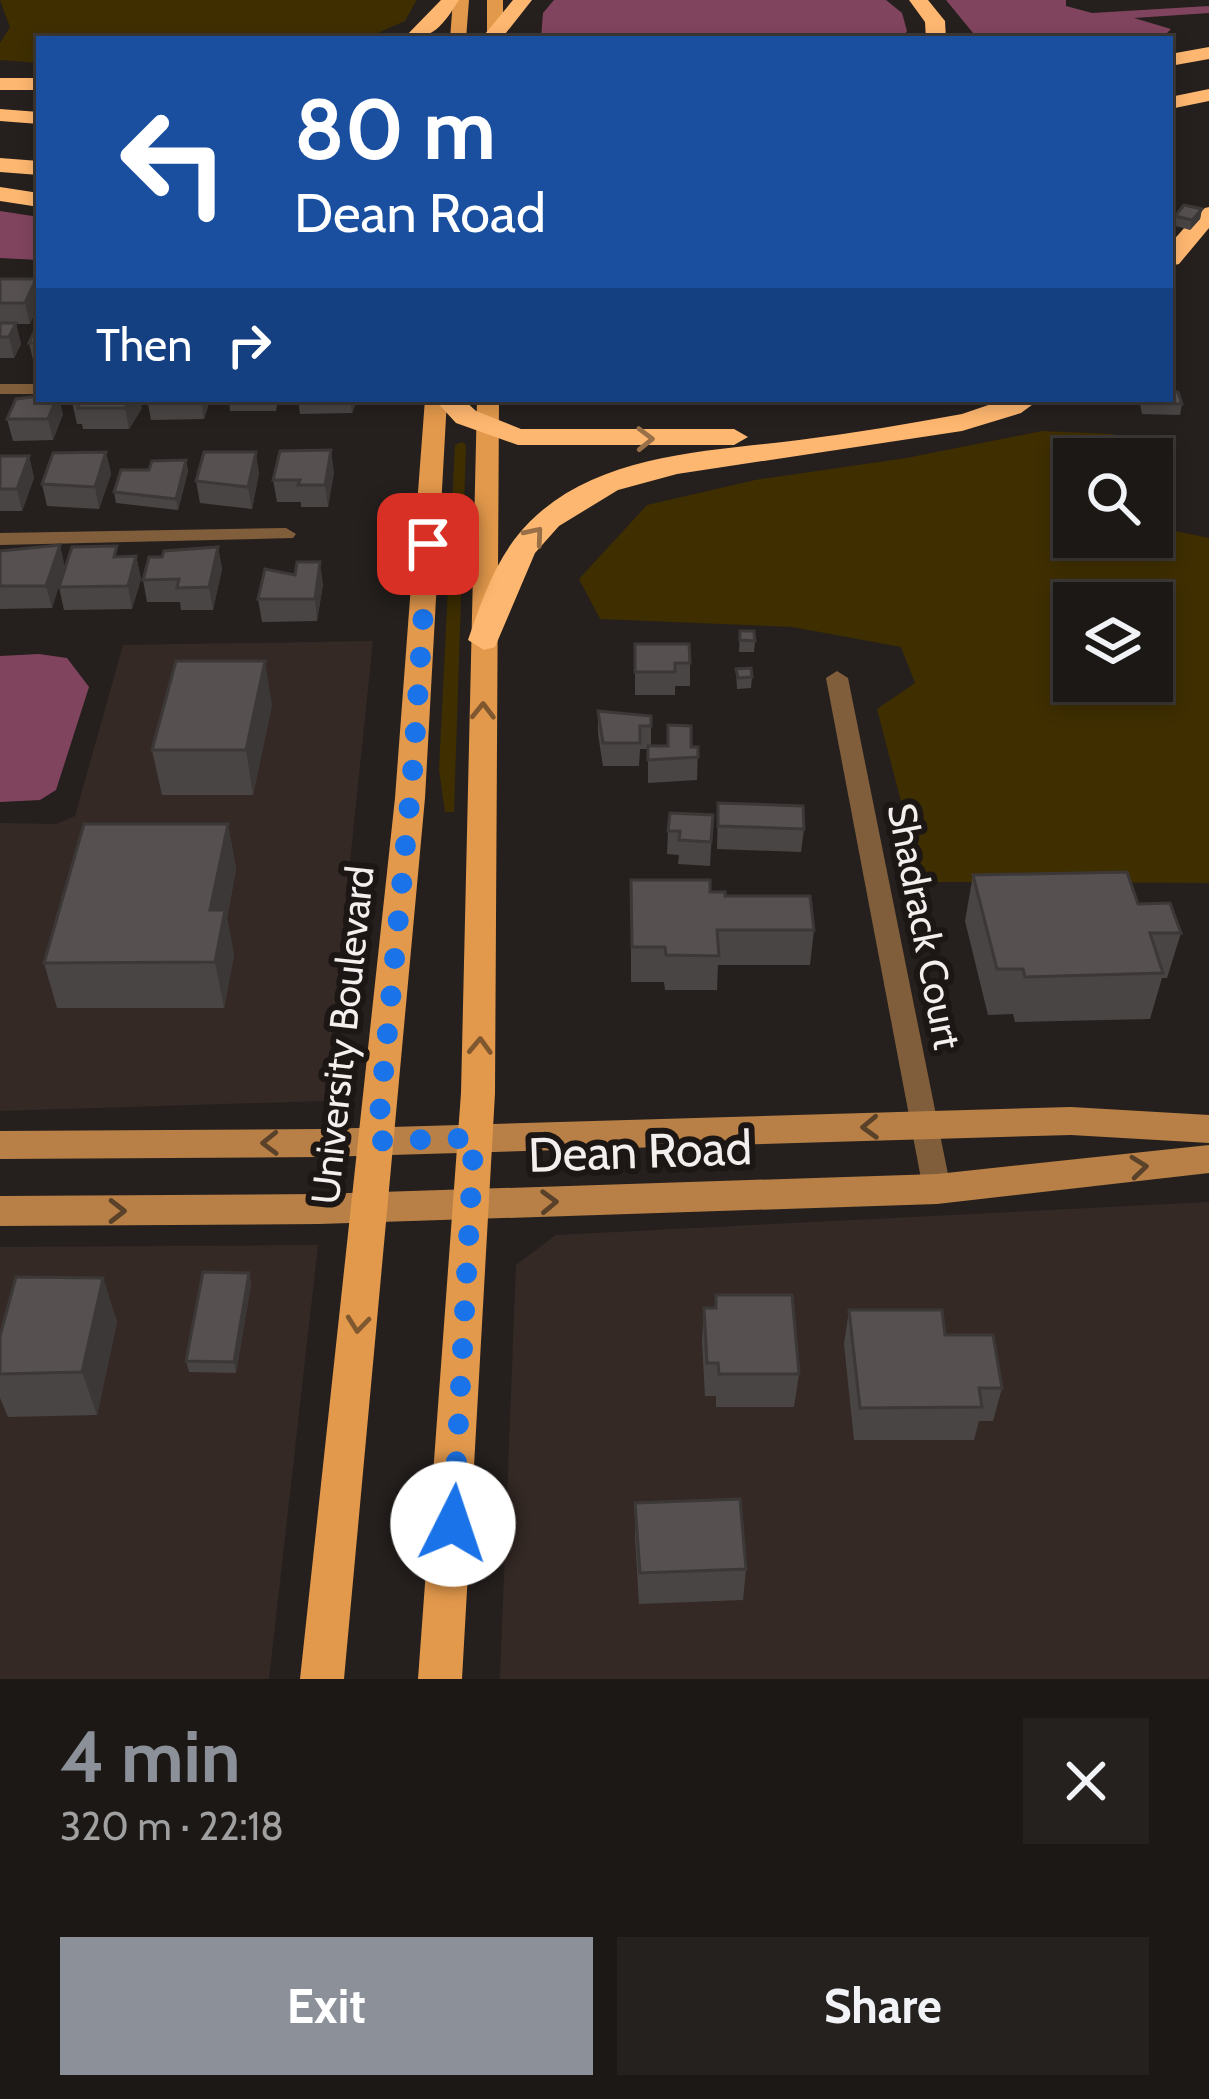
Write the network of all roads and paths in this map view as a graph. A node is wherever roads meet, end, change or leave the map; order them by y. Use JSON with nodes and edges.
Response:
{"nodes":[{"id":1,"x":449,"y":0,"type":"edge"},
{"id":2,"x":461,"y":0,"type":"edge"},
{"id":3,"x":495,"y":0,"type":"edge"},
{"id":4,"x":523,"y":0,"type":"edge"},
{"id":5,"x":918,"y":0,"type":"edge"},
{"id":6,"x":417,"y":36,"type":"edge"},
{"id":7,"x":458,"y":36,"type":"edge"},
{"id":8,"x":495,"y":36,"type":"edge"},
{"id":9,"x":936,"y":36,"type":"edge"},
{"id":10,"x":1209,"y":52,"type":"edge"},
{"id":11,"x":1173,"y":59,"type":"edge"},
{"id":12,"x":1209,"y":82,"type":"edge"},
{"id":13,"x":0,"y":84,"type":"edge"},
{"id":14,"x":36,"y":84,"type":"edge"},
{"id":15,"x":1173,"y":88,"type":"edge"},
{"id":16,"x":1209,"y":95,"type":"edge"},
{"id":17,"x":1173,"y":103,"type":"edge"},
{"id":18,"x":0,"y":115,"type":"edge"},
{"id":19,"x":36,"y":118,"type":"edge"},
{"id":20,"x":0,"y":144,"type":"edge"},
{"id":21,"x":36,"y":147,"type":"edge"},
{"id":22,"x":0,"y":165,"type":"edge"},
{"id":23,"x":36,"y":168,"type":"edge"},
{"id":24,"x":0,"y":194,"type":"edge"},
{"id":25,"x":36,"y":200,"type":"edge"},
{"id":26,"x":1209,"y":214,"type":"edge"},
{"id":27,"x":1173,"y":256,"type":"edge"},
{"id":28,"x":36,"y":388,"type":"edge"},
{"id":29,"x":0,"y":389,"type":"edge"},
{"id":30,"x":436,"y":402,"type":"edge"},
{"id":31,"x":450,"y":402,"type":"edge"},
{"id":32,"x":1018,"y":402,"type":"edge"},
{"id":33,"x":487,"y":414,"type":"edge"},
{"id":34,"x":882,"y":435,"type":"junction"},
{"id":35,"x":286,"y":534,"type":"dead end"},
{"id":36,"x":0,"y":539,"type":"edge"},
{"id":37,"x":484,"y":640,"type":"junction"},
{"id":38,"x":837,"y":678,"type":"dead end"},
{"id":39,"x":925,"y":1125,"type":"junction"},
{"id":40,"x":1209,"y":1129,"type":"edge"},
{"id":41,"x":474,"y":1138,"type":"junction"},
{"id":42,"x":377,"y":1141,"type":"junction"},
{"id":43,"x":0,"y":1145,"type":"edge"},
{"id":44,"x":1209,"y":1159,"type":"edge"},
{"id":45,"x":938,"y":1189,"type":"junction"},
{"id":46,"x":472,"y":1205,"type":"junction"},
{"id":47,"x":370,"y":1208,"type":"junction"},
{"id":48,"x":0,"y":1211,"type":"edge"},
{"id":49,"x":322,"y":1679,"type":"edge"},
{"id":50,"x":440,"y":1679,"type":"edge"}],
"edges":[{"from":1,"to":6,"type":"highway"},
{"from":2,"to":7,"type":"main road"},
{"from":3,"to":8,"type":"main road"},
{"from":4,"to":8,"type":"highway"},
{"from":5,"to":9,"type":"highway"},
{"from":10,"to":11,"type":"highway"},
{"from":12,"to":15,"type":"highway"},
{"from":13,"to":14,"type":"highway"},
{"from":16,"to":17,"type":"highway"},
{"from":18,"to":19,"type":"highway"},
{"from":20,"to":21,"type":"highway"},
{"from":22,"to":23,"type":"highway"},
{"from":24,"to":25,"type":"highway"},
{"from":26,"to":27,"type":"highway"},
{"from":28,"to":29,"type":"street"},
{"from":30,"to":42,"type":"main road","name":"University Boulevard"},
{"from":31,"to":33,"type":"highway"},
{"from":32,"to":34,"type":"highway"},
{"from":33,"to":34,"type":"highway","one_way":true},
{"from":33,"to":37,"type":"main road"},
{"from":37,"to":34,"type":"highway","one_way":true},
{"from":35,"to":36,"type":"street"},
{"from":41,"to":37,"type":"main road","one_way":true},
{"from":38,"to":39,"type":"street","name":"Shadrack Court"},
{"from":39,"to":40,"type":"main road","name":"Dean Road"},
{"from":39,"to":41,"type":"main road","name":"Dean Road","one_way":true},
{"from":39,"to":45,"type":"street","name":"Shadrack Court"},
{"from":41,"to":42,"type":"main road","name":"Dean Road"},
{"from":41,"to":46,"type":"main road"},
{"from":42,"to":43,"type":"main road","name":"Dean Road","one_way":true},
{"from":42,"to":47,"type":"main road","name":"University Boulevard"},
{"from":45,"to":44,"type":"main road","name":"Dean Road","one_way":true},
{"from":46,"to":45,"type":"main road","name":"Dean Road","one_way":true},
{"from":46,"to":47,"type":"main road","name":"Dean Road"},
{"from":46,"to":50,"type":"main road"},
{"from":48,"to":47,"type":"main road","name":"Dean Road","one_way":true},
{"from":47,"to":49,"type":"main road","name":"University Boulevard","one_way":true}]}
